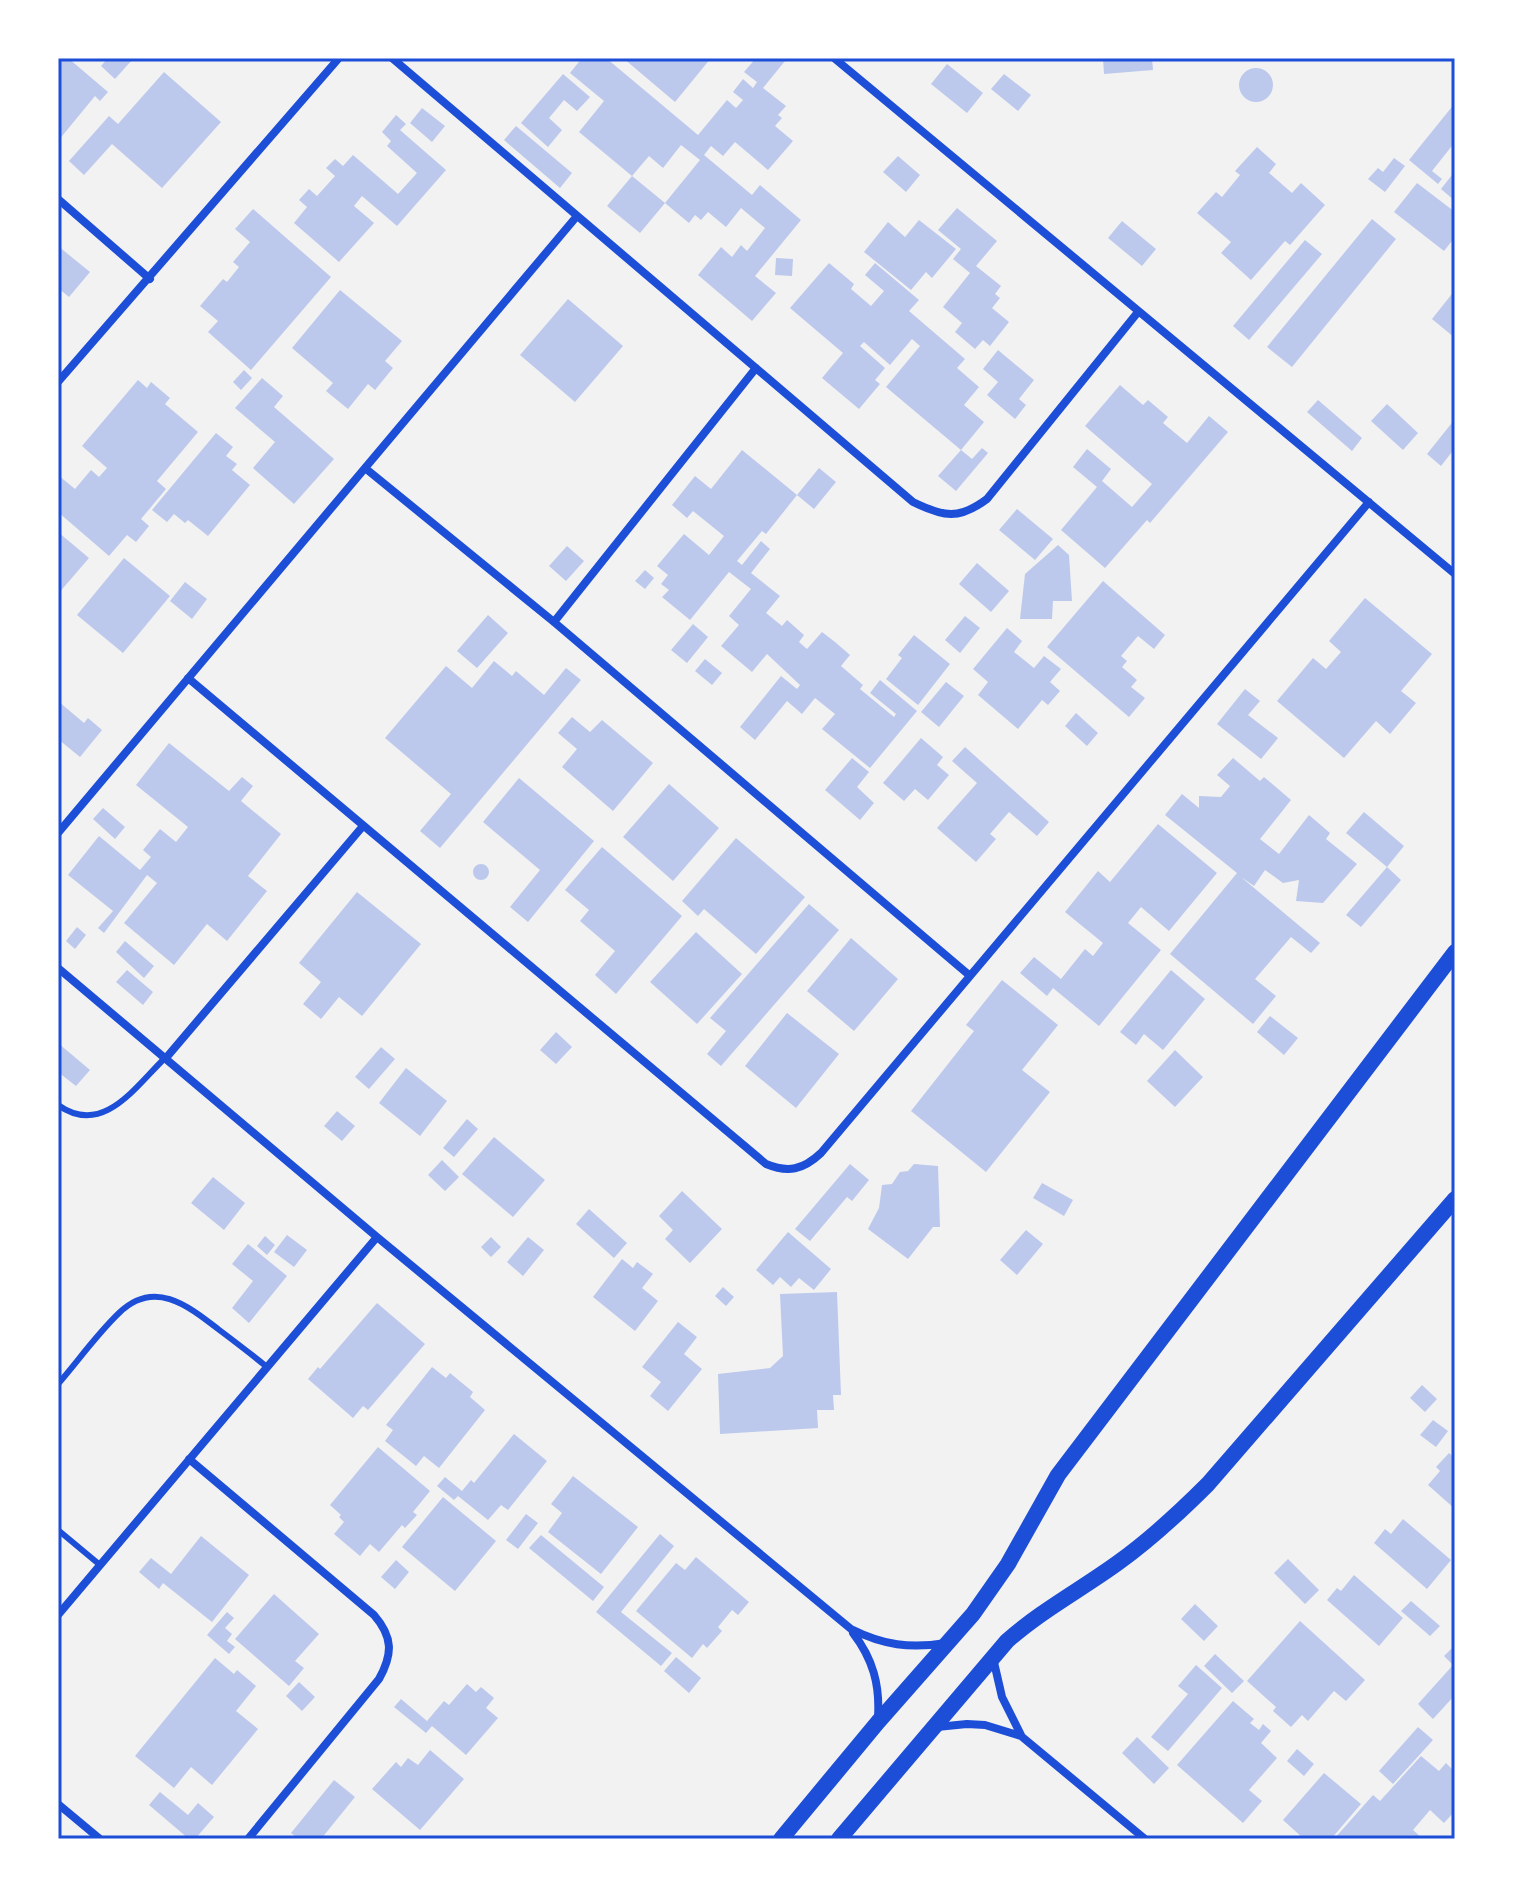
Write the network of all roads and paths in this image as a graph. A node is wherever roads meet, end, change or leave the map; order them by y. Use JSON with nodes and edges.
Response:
{"nodes":[{"id":1,"x":339,"y":58,"type":"edge"},
{"id":2,"x":392,"y":58,"type":"edge"},
{"id":3,"x":834,"y":58,"type":"edge"},
{"id":4,"x":58,"y":199,"type":"edge"},
{"id":5,"x":577,"y":216,"type":"junction"},
{"id":6,"x":150,"y":279,"type":"junction"},
{"id":7,"x":1138,"y":312,"type":"junction"},
{"id":8,"x":756,"y":368,"type":"junction"},
{"id":9,"x":58,"y":382,"type":"edge"},
{"id":10,"x":365,"y":468,"type":"junction"},
{"id":11,"x":1369,"y":502,"type":"junction"},
{"id":12,"x":1455,"y":574,"type":"edge"},
{"id":13,"x":554,"y":622,"type":"junction"},
{"id":14,"x":188,"y":678,"type":"junction"},
{"id":15,"x":363,"y":826,"type":"junction"},
{"id":16,"x":58,"y":833,"type":"edge"},
{"id":17,"x":1455,"y":952,"type":"edge"},
{"id":18,"x":58,"y":968,"type":"edge"},
{"id":19,"x":969,"y":975,"type":"junction"},
{"id":20,"x":166,"y":1058,"type":"junction"},
{"id":21,"x":58,"y":1105,"type":"edge"},
{"id":22,"x":1455,"y":1199,"type":"edge"},
{"id":23,"x":377,"y":1237,"type":"junction"},
{"id":24,"x":267,"y":1367,"type":"junction"},
{"id":25,"x":58,"y":1384,"type":"edge"},
{"id":26,"x":189,"y":1459,"type":"junction"},
{"id":27,"x":58,"y":1530,"type":"edge"},
{"id":28,"x":100,"y":1565,"type":"junction"},
{"id":29,"x":58,"y":1615,"type":"edge"},
{"id":30,"x":851,"y":1629,"type":"junction"},
{"id":31,"x":946,"y":1643,"type":"junction"},
{"id":32,"x":993,"y":1655,"type":"junction"},
{"id":33,"x":878,"y":1722,"type":"junction"},
{"id":34,"x":930,"y":1729,"type":"junction"},
{"id":35,"x":1021,"y":1736,"type":"junction"},
{"id":36,"x":58,"y":1804,"type":"edge"},
{"id":37,"x":100,"y":1839,"type":"edge"},
{"id":38,"x":248,"y":1839,"type":"edge"},
{"id":39,"x":781,"y":1839,"type":"edge"},
{"id":40,"x":839,"y":1839,"type":"edge"},
{"id":41,"x":1145,"y":1839,"type":"edge"}],
"edges":[{"from":1,"to":6,"type":"street"},
{"from":2,"to":5,"type":"street"},
{"from":3,"to":7,"type":"street"},
{"from":4,"to":6,"type":"street"},
{"from":5,"to":8,"type":"street"},
{"from":5,"to":10,"type":"street"},
{"from":6,"to":9,"type":"street"},
{"from":7,"to":8,"type":"street"},
{"from":7,"to":11,"type":"street"},
{"from":8,"to":13,"type":"street"},
{"from":10,"to":13,"type":"street"},
{"from":10,"to":14,"type":"street"},
{"from":11,"to":12,"type":"street"},
{"from":11,"to":19,"type":"street"},
{"from":13,"to":19,"type":"street"},
{"from":14,"to":15,"type":"street"},
{"from":14,"to":16,"type":"street"},
{"from":15,"to":19,"type":"street"},
{"from":15,"to":20,"type":"street"},
{"from":17,"to":31,"type":"main road"},
{"from":18,"to":20,"type":"street"},
{"from":20,"to":21,"type":"lane"},
{"from":20,"to":23,"type":"street"},
{"from":22,"to":32,"type":"main road"},
{"from":23,"to":24,"type":"street"},
{"from":23,"to":30,"type":"street"},
{"from":24,"to":25,"type":"lane"},
{"from":24,"to":26,"type":"street"},
{"from":26,"to":28,"type":"street"},
{"from":26,"to":38,"type":"street"},
{"from":27,"to":28,"type":"lane"},
{"from":28,"to":29,"type":"street"},
{"from":30,"to":31,"type":"street"},
{"from":30,"to":33,"type":"street"},
{"from":31,"to":33,"type":"main road"},
{"from":32,"to":34,"type":"main road"},
{"from":32,"to":35,"type":"street"},
{"from":33,"to":39,"type":"main road"},
{"from":34,"to":35,"type":"street"},
{"from":34,"to":40,"type":"main road"},
{"from":35,"to":41,"type":"street"},
{"from":36,"to":37,"type":"street"}]}
